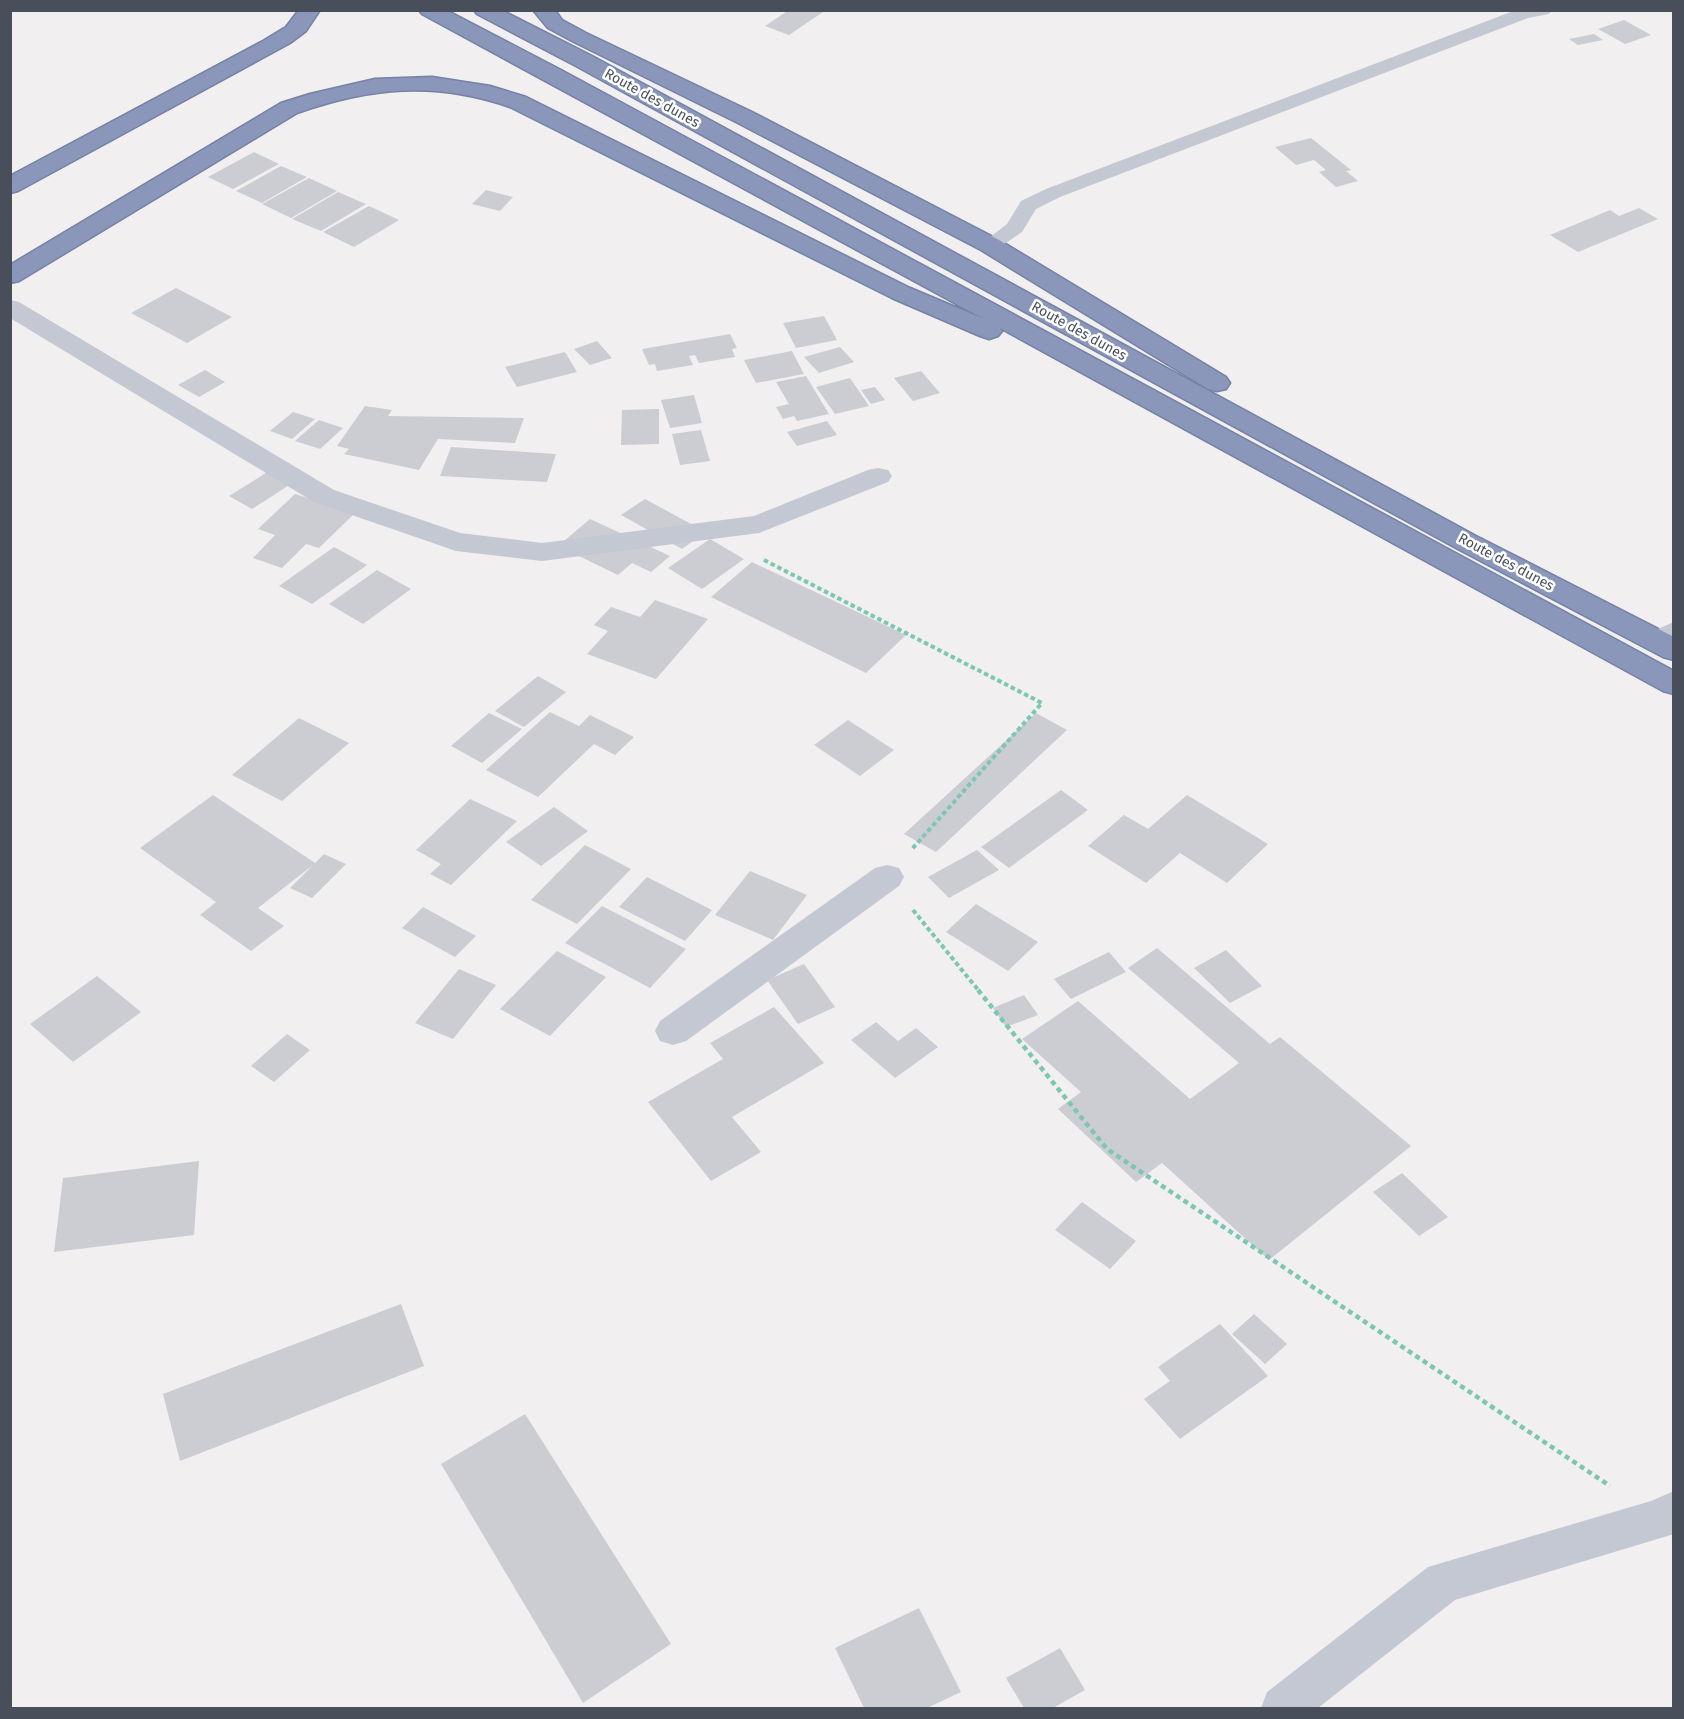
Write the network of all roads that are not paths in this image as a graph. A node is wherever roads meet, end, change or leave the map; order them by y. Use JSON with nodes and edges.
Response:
{"nodes":[{"id":1,"x":310,"y":10,"type":"edge"},
{"id":2,"x":429,"y":10,"type":"edge"},
{"id":3,"x":484,"y":10,"type":"edge"},
{"id":4,"x":543,"y":10,"type":"edge"},
{"id":5,"x":1543,"y":10,"type":"edge"},
{"id":6,"x":10,"y":186,"type":"edge"},
{"id":7,"x":990,"y":245,"type":"junction"},
{"id":8,"x":10,"y":276,"type":"edge"},
{"id":9,"x":10,"y":307,"type":"edge"},
{"id":10,"x":1067,"y":354,"type":"junction"},
{"id":11,"x":878,"y":476,"type":"dead end"},
{"id":12,"x":1466,"y":542,"type":"junction"},
{"id":13,"x":1667,"y":640,"type":"edge"},
{"id":14,"x":1674,"y":684,"type":"edge"},
{"id":15,"x":887,"y":877,"type":"road end"},
{"id":16,"x":673,"y":1032,"type":"dead end"},
{"id":17,"x":1666,"y":1515,"type":"edge"},
{"id":18,"x":1283,"y":1708,"type":"edge"}],
"edges":[{"from":1,"to":6,"type":"highway"},
{"from":2,"to":10,"type":"highway"},
{"from":3,"to":12,"type":"highway","name":"Route des dunes"},
{"from":4,"to":7,"type":"highway"},
{"from":5,"to":7,"type":"lane"},
{"from":7,"to":12,"type":"highway"},
{"from":8,"to":10,"type":"highway"},
{"from":9,"to":11,"type":"street"},
{"from":10,"to":14,"type":"highway"},
{"from":12,"to":13,"type":"highway","name":"Route des dunes"},
{"from":15,"to":16,"type":"street"},
{"from":17,"to":18,"type":"street"}]}
